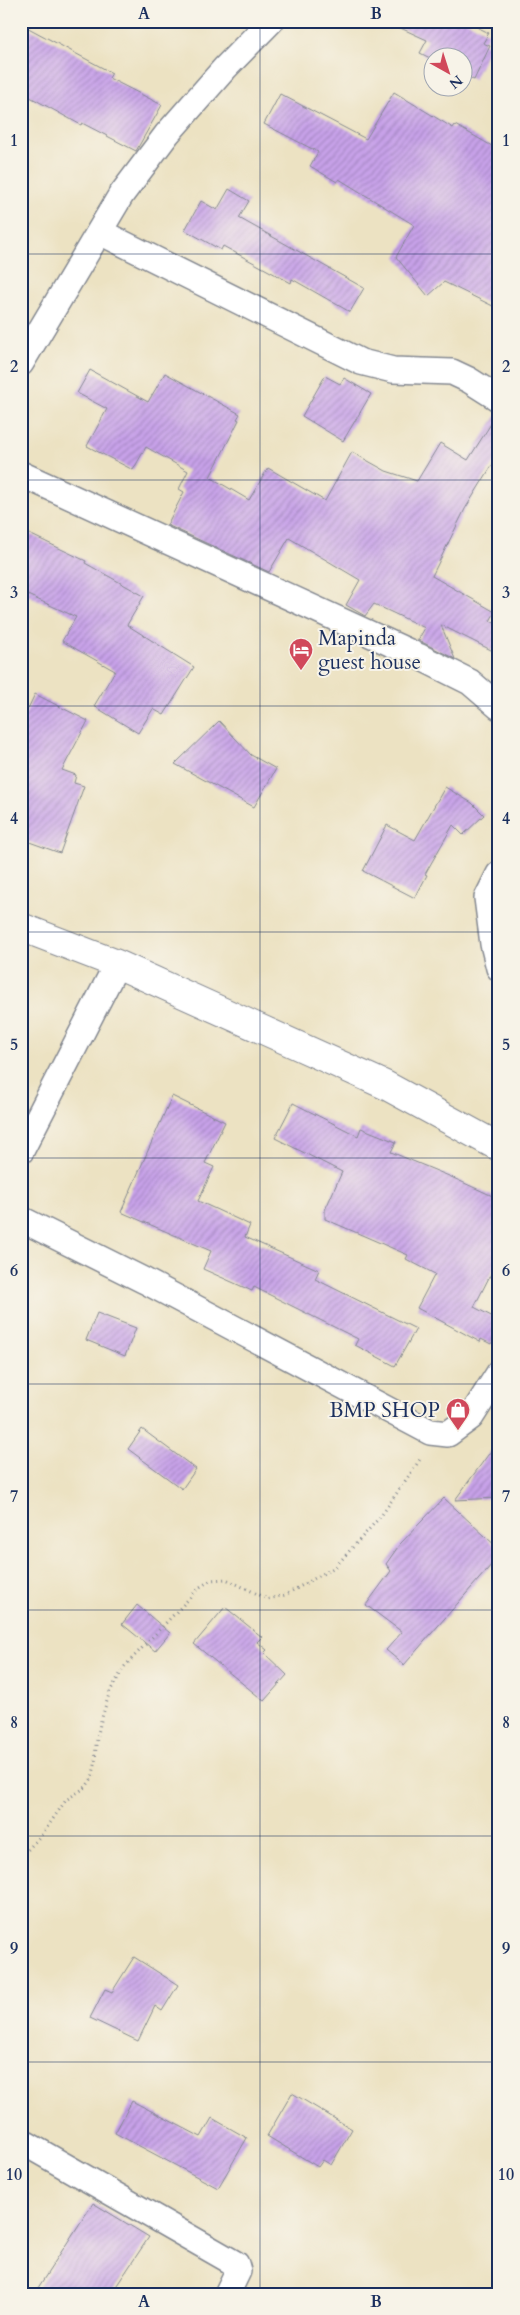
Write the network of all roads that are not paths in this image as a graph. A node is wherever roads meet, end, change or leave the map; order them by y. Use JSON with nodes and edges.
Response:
{"nodes":[{"id":1,"x":271,"y":21,"type":"edge"},
{"id":2,"x":100,"y":232,"type":"junction"},
{"id":3,"x":21,"y":363,"type":"edge"},
{"id":4,"x":499,"y":400,"type":"edge"},
{"id":5,"x":21,"y":474,"type":"edge"},
{"id":6,"x":499,"y":707,"type":"edge"},
{"id":7,"x":499,"y":874,"type":"edge"},
{"id":8,"x":21,"y":927,"type":"edge"},
{"id":9,"x":117,"y":964,"type":"junction"},
{"id":10,"x":499,"y":968,"type":"edge"},
{"id":11,"x":499,"y":1147,"type":"edge"},
{"id":12,"x":21,"y":1151,"type":"edge"},
{"id":13,"x":21,"y":1219,"type":"edge"},
{"id":14,"x":499,"y":1372,"type":"edge"},
{"id":15,"x":21,"y":2141,"type":"edge"},
{"id":16,"x":227,"y":2294,"type":"edge"}],
"edges":[{"from":1,"to":2,"type":"street"},
{"from":2,"to":3,"type":"street"},
{"from":2,"to":4,"type":"street"},
{"from":5,"to":6,"type":"street"},
{"from":7,"to":10,"type":"street"},
{"from":8,"to":9,"type":"street"},
{"from":9,"to":11,"type":"street"},
{"from":9,"to":12,"type":"street"},
{"from":13,"to":14,"type":"street"},
{"from":15,"to":16,"type":"street"}]}
